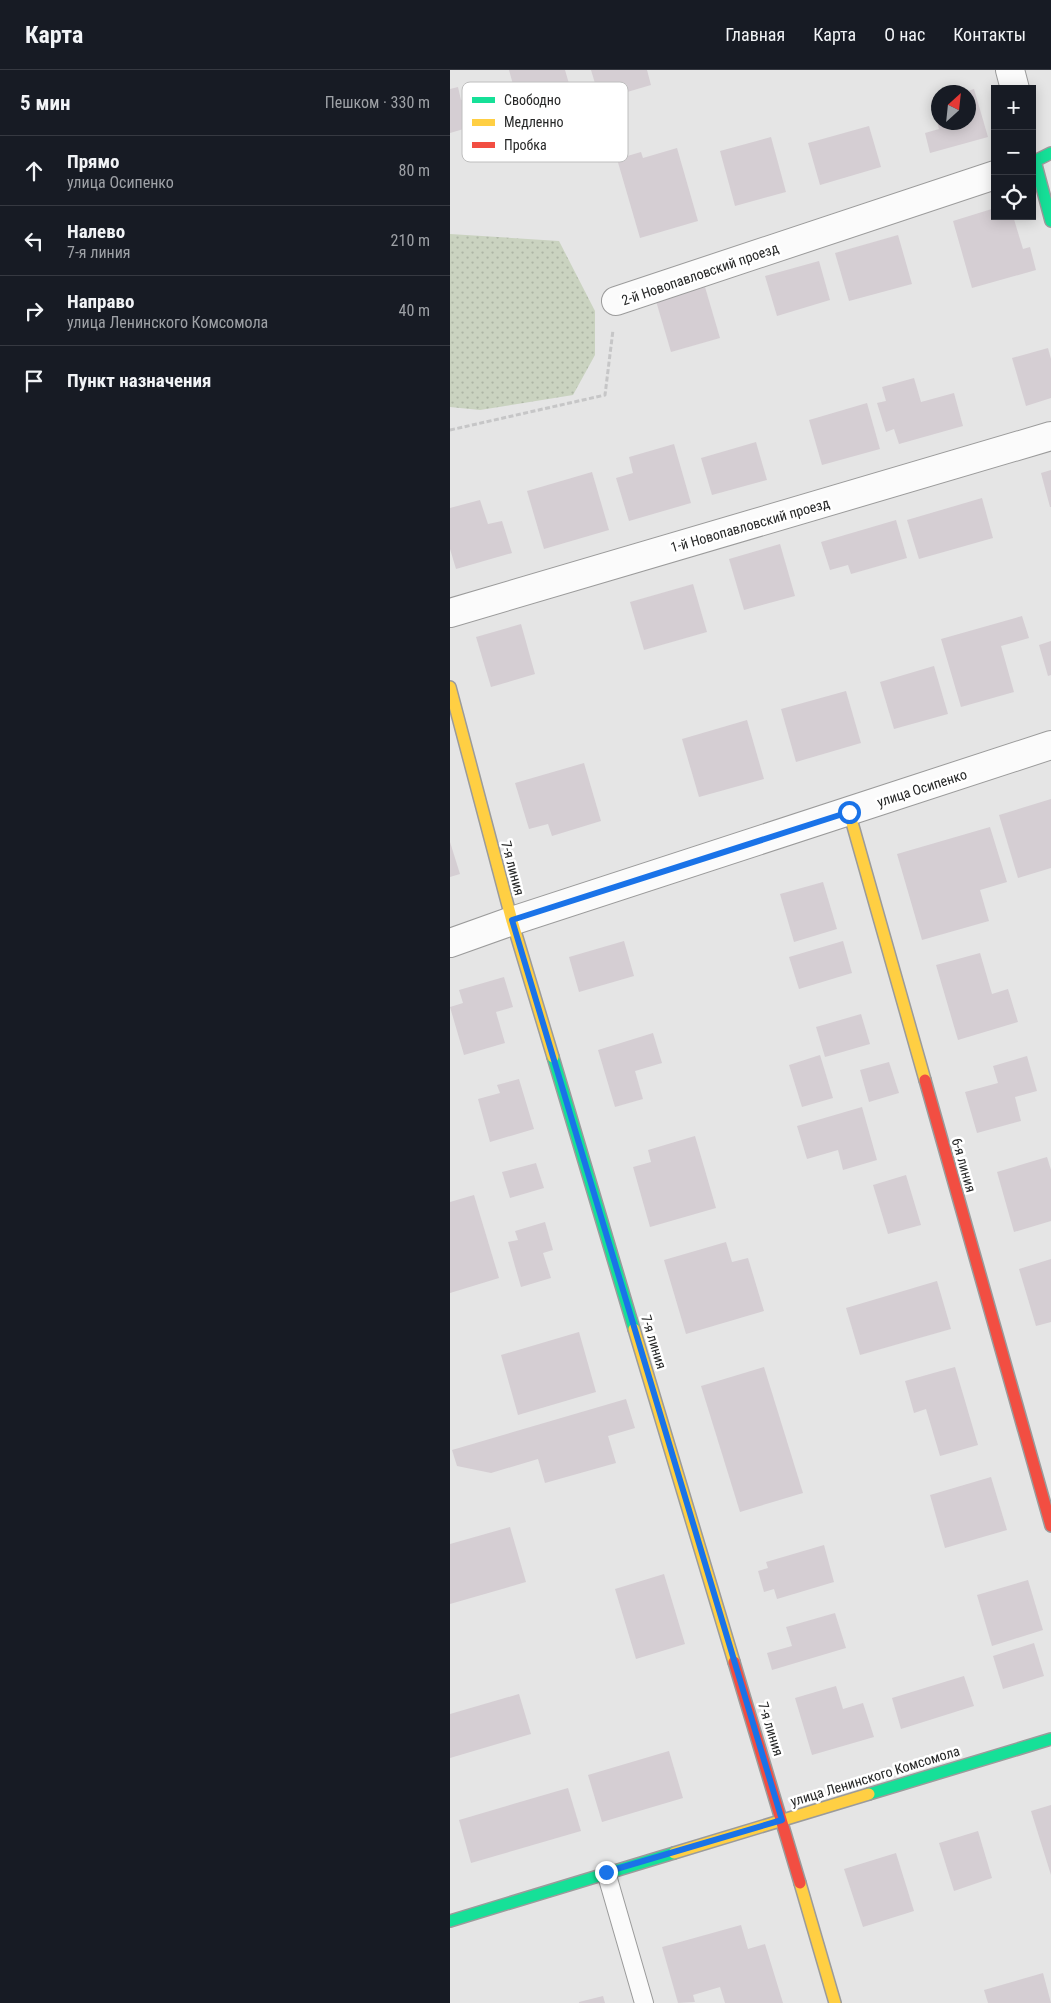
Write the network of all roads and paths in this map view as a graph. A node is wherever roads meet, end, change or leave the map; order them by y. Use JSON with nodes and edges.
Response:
{"nodes":[{"id":1,"x":1010,"y":70,"type":"edge"},
{"id":2,"x":1014,"y":85,"type":"edge"},
{"id":3,"x":1038,"y":157,"type":"edge"},
{"id":4,"x":991,"y":176,"type":"edge"},
{"id":5,"x":1051,"y":220,"type":"edge"},
{"id":6,"x":616,"y":301,"type":"joint"},
{"id":7,"x":450,"y":430,"type":"edge"},
{"id":8,"x":1051,"y":436,"type":"edge"},
{"id":9,"x":450,"y":613,"type":"edge"},
{"id":10,"x":450,"y":688,"type":"edge"},
{"id":11,"x":1051,"y":745,"type":"edge"},
{"id":12,"x":849,"y":812,"type":"junction"},
{"id":13,"x":512,"y":920,"type":"junction"},
{"id":14,"x":450,"y":943,"type":"edge"},
{"id":15,"x":1051,"y":1526,"type":"edge"},
{"id":16,"x":1051,"y":1739,"type":"edge"},
{"id":17,"x":782,"y":1820,"type":"junction"},
{"id":18,"x":606,"y":1872,"type":"junction"},
{"id":19,"x":450,"y":1921,"type":"edge"},
{"id":20,"x":644,"y":2003,"type":"edge"},
{"id":21,"x":835,"y":2003,"type":"edge"}],
"edges":[{"from":1,"to":2,"type":"street"},
{"from":3,"to":5,"type":"street"},
{"from":4,"to":6,"type":"street","name":"2-й Новопавловский проезд"},
{"from":6,"to":7,"type":"path","name":"2-й Новопавловский проезд"},
{"from":8,"to":9,"type":"street","name":"1-й Новопавловский проезд"},
{"from":10,"to":13,"type":"street","name":"7-я линия"},
{"from":11,"to":12,"type":"street","name":"улица Осипенко"},
{"from":12,"to":13,"type":"street","name":"улица Осипенко"},
{"from":12,"to":15,"type":"street","name":"6-я линия"},
{"from":13,"to":14,"type":"street","name":"улица Осипенко"},
{"from":13,"to":17,"type":"street","name":"7-я линия"},
{"from":16,"to":17,"type":"street","name":"улица Ленинского Комсомола"},
{"from":17,"to":18,"type":"street","name":"улица Ленинского Комсомола"},
{"from":17,"to":21,"type":"street","name":"7-я линия"},
{"from":18,"to":19,"type":"street","name":"улица Ленинского Комсомола"},
{"from":18,"to":20,"type":"lane"}]}
